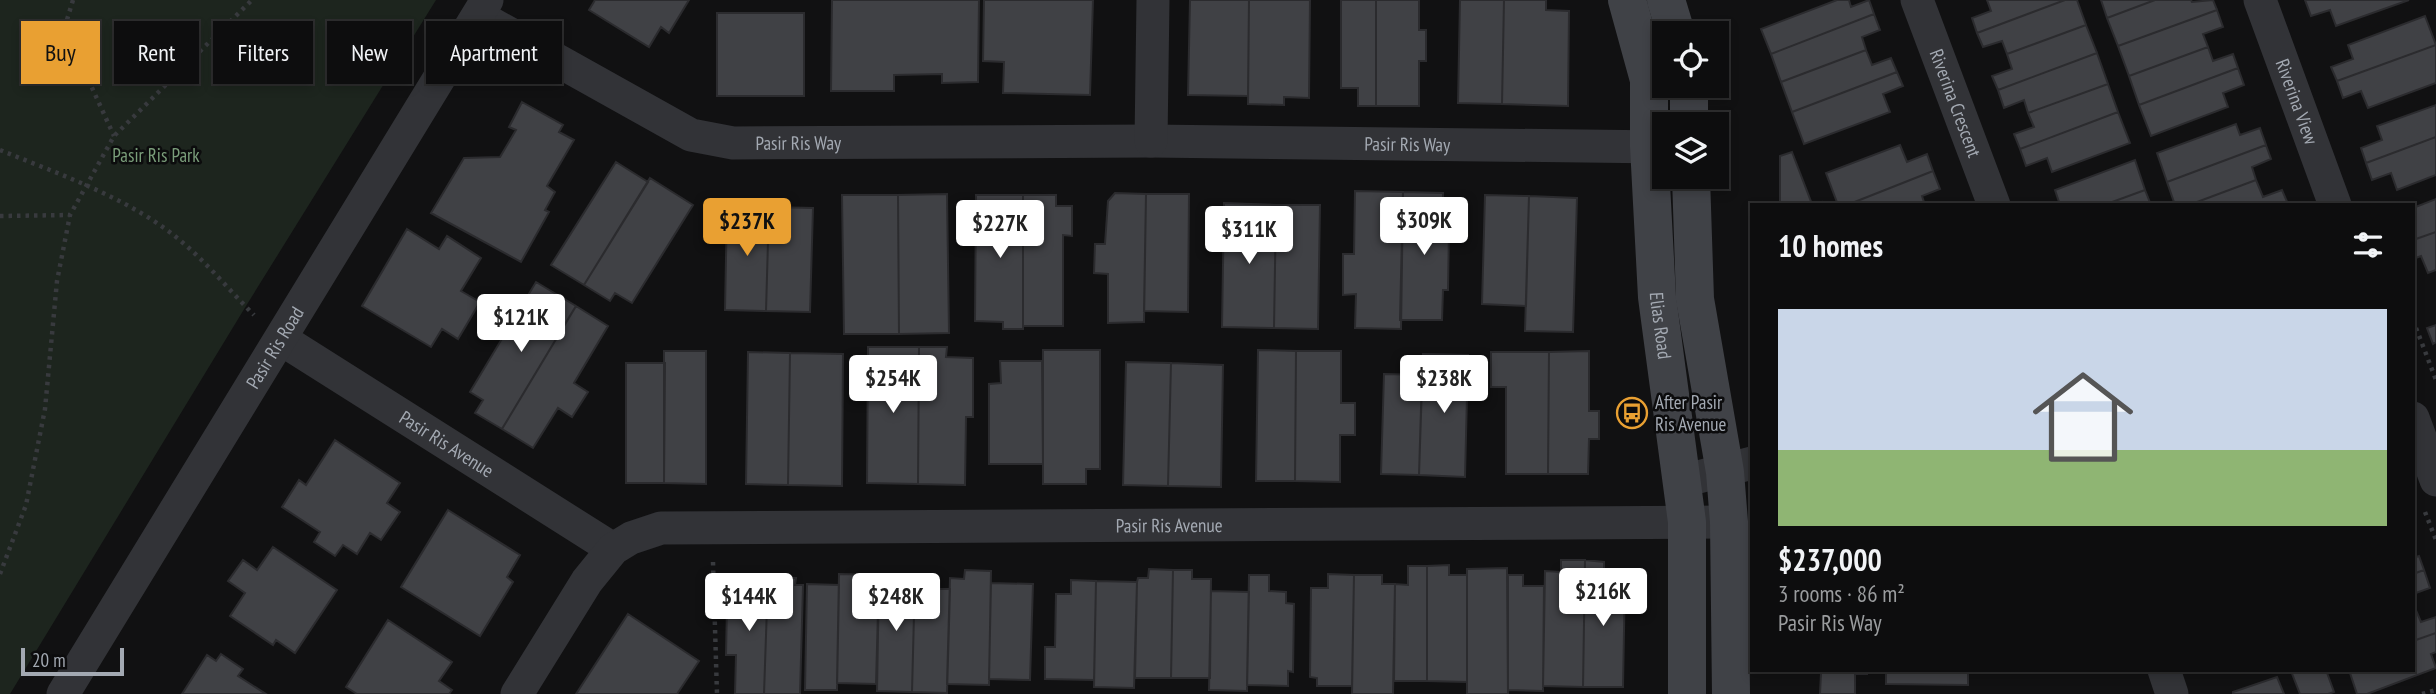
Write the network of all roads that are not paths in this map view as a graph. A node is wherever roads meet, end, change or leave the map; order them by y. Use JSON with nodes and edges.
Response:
{"nodes":[{"id":1,"x":1153,"y":0,"type":"edge"},
{"id":2,"x":1627,"y":0,"type":"edge"},
{"id":3,"x":1666,"y":0,"type":"edge"},
{"id":4,"x":1917,"y":0,"type":"edge"},
{"id":5,"x":2260,"y":0,"type":"edge"},
{"id":6,"x":482,"y":8,"type":"edge"},
{"id":7,"x":1672,"y":21,"type":"edge"},
{"id":8,"x":1653,"y":112,"type":"edge"},
{"id":9,"x":1150,"y":141,"type":"junction"},
{"id":10,"x":1652,"y":146,"type":"edge"},
{"id":11,"x":1657,"y":189,"type":"edge"},
{"id":12,"x":1691,"y":189,"type":"edge"},
{"id":13,"x":1993,"y":203,"type":"edge"},
{"id":14,"x":2334,"y":203,"type":"edge"},
{"id":15,"x":281,"y":339,"type":"junction"},
{"id":16,"x":2415,"y":423,"type":"edge"},
{"id":17,"x":1738,"y":467,"type":"edge"},
{"id":18,"x":2436,"y":480,"type":"edge"},
{"id":19,"x":1683,"y":481,"type":"junction"},
{"id":20,"x":1687,"y":522,"type":"junction"},
{"id":21,"x":1729,"y":522,"type":"junction"},
{"id":22,"x":613,"y":549,"type":"junction"},
{"id":23,"x":2165,"y":672,"type":"edge"},
{"id":24,"x":63,"y":694,"type":"edge"},
{"id":25,"x":517,"y":694,"type":"edge"},
{"id":26,"x":1687,"y":694,"type":"edge"},
{"id":27,"x":1731,"y":694,"type":"edge"},
{"id":28,"x":2172,"y":694,"type":"edge"}],
"edges":[{"from":1,"to":9,"type":"street"},
{"from":2,"to":8,"type":"street","name":"Elias Road"},
{"from":3,"to":7,"type":"street"},
{"from":4,"to":13,"type":"street","name":"Riverina Crescent"},
{"from":5,"to":14,"type":"street","name":"Riverina View"},
{"from":6,"to":9,"type":"street","name":"Pasir Ris Way"},
{"from":6,"to":15,"type":"street","name":"Pasir Ris Road"},
{"from":9,"to":10,"type":"street","name":"Pasir Ris Way"},
{"from":11,"to":19,"type":"street","name":"Elias Road"},
{"from":12,"to":17,"type":"street","name":"Elias Road"},
{"from":15,"to":22,"type":"street","name":"Pasir Ris Avenue"},
{"from":15,"to":24,"type":"street","name":"Pasir Ris Road"},
{"from":16,"to":18,"type":"street"},
{"from":17,"to":19,"type":"street"},
{"from":17,"to":21,"type":"street","name":"Elias Road"},
{"from":19,"to":20,"type":"street","name":"Elias Road"},
{"from":20,"to":21,"type":"street","name":"Pasir Ris Avenue"},
{"from":20,"to":22,"type":"street","name":"Pasir Ris Avenue"},
{"from":20,"to":26,"type":"street","name":"Elias Road"},
{"from":21,"to":27,"type":"street","name":"Elias Road"},
{"from":22,"to":25,"type":"street","name":"Pasir Ris Avenue"},
{"from":23,"to":28,"type":"street"}]}
